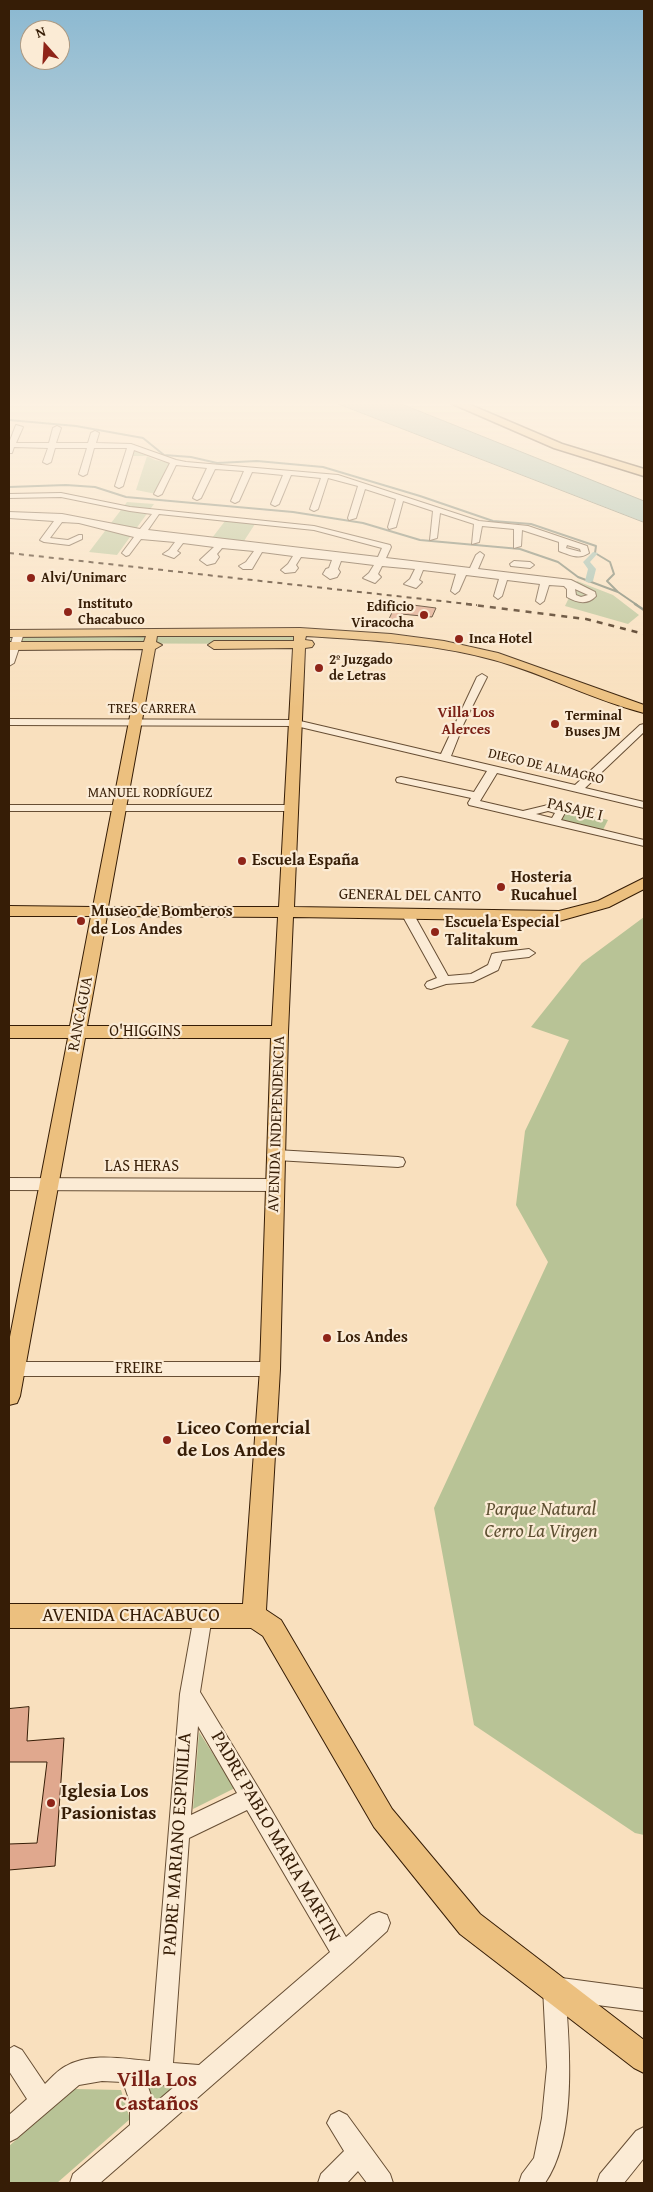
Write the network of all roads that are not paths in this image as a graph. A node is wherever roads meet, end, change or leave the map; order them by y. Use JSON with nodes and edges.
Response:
{"nodes":[{"id":1,"x":18,"y":503,"type":"edge"},
{"id":2,"x":98,"y":503,"type":"edge"},
{"id":3,"x":316,"y":503,"type":"edge"},
{"id":4,"x":357,"y":503,"type":"edge"},
{"id":5,"x":398,"y":503,"type":"edge"},
{"id":6,"x":419,"y":503,"type":"edge"},
{"id":7,"x":314,"y":509,"type":"dead end"},
{"id":8,"x":437,"y":509,"type":"junction"},
{"id":9,"x":157,"y":512,"type":"junction"},
{"id":10,"x":192,"y":515,"type":"junction"},
{"id":11,"x":11,"y":517,"type":"edge"},
{"id":12,"x":61,"y":517,"type":"junction"},
{"id":13,"x":223,"y":518,"type":"junction"},
{"id":14,"x":352,"y":518,"type":"dead end"},
{"id":15,"x":186,"y":524,"type":"dead end"},
{"id":16,"x":478,"y":524,"type":"junction"},
{"id":17,"x":293,"y":525,"type":"junction"},
{"id":18,"x":392,"y":527,"type":"dead end"},
{"id":19,"x":518,"y":527,"type":"junction"},
{"id":20,"x":256,"y":528,"type":"junction"},
{"id":21,"x":142,"y":534,"type":"junction"},
{"id":22,"x":286,"y":536,"type":"dead end"},
{"id":23,"x":79,"y":537,"type":"dead end"},
{"id":24,"x":324,"y":537,"type":"junction"},
{"id":25,"x":183,"y":538,"type":"junction"},
{"id":26,"x":433,"y":538,"type":"dead end"},
{"id":27,"x":210,"y":539,"type":"junction"},
{"id":28,"x":563,"y":539,"type":"dead end"},
{"id":29,"x":475,"y":542,"type":"dead end"},
{"id":30,"x":246,"y":543,"type":"junction"},
{"id":31,"x":222,"y":544,"type":"junction"},
{"id":32,"x":517,"y":546,"type":"dead end"},
{"id":33,"x":260,"y":548,"type":"junction"},
{"id":34,"x":172,"y":552,"type":"dead end"},
{"id":35,"x":126,"y":553,"type":"dead end"},
{"id":36,"x":298,"y":555,"type":"junction"},
{"id":37,"x":313,"y":555,"type":"junction"},
{"id":38,"x":480,"y":555,"type":"dead end"},
{"id":39,"x":212,"y":556,"type":"dead end"},
{"id":40,"x":337,"y":559,"type":"junction"},
{"id":41,"x":379,"y":562,"type":"junction"},
{"id":42,"x":249,"y":564,"type":"dead end"},
{"id":43,"x":530,"y":565,"type":"dead end"},
{"id":44,"x":291,"y":566,"type":"dead end"},
{"id":45,"x":420,"y":568,"type":"junction"},
{"id":46,"x":333,"y":570,"type":"dead end"},
{"id":47,"x":473,"y":572,"type":"junction"},
{"id":48,"x":461,"y":573,"type":"junction"},
{"id":49,"x":373,"y":575,"type":"dead end"},
{"id":50,"x":514,"y":576,"type":"junction"},
{"id":51,"x":504,"y":577,"type":"junction"},
{"id":52,"x":414,"y":581,"type":"dead end"},
{"id":53,"x":546,"y":581,"type":"junction"},
{"id":54,"x":455,"y":591,"type":"dead end"},
{"id":55,"x":498,"y":596,"type":"dead end"},
{"id":56,"x":540,"y":601,"type":"dead end"},
{"id":57,"x":14,"y":633,"type":"edge"},
{"id":58,"x":151,"y":639,"type":"junction"},
{"id":59,"x":299,"y":639,"type":"junction"},
{"id":60,"x":169,"y":645,"type":"dead end"},
{"id":61,"x":198,"y":645,"type":"dead end"},
{"id":62,"x":12,"y":646,"type":"edge"},
{"id":63,"x":9,"y":663,"type":"edge"},
{"id":64,"x":482,"y":677,"type":"dead end"},
{"id":65,"x":644,"y":709,"type":"edge"},
{"id":66,"x":9,"y":722,"type":"edge"},
{"id":67,"x":135,"y":723,"type":"junction"},
{"id":68,"x":296,"y":723,"type":"junction"},
{"id":69,"x":644,"y":727,"type":"edge"},
{"id":70,"x":445,"y":757,"type":"junction"},
{"id":71,"x":494,"y":769,"type":"junction"},
{"id":72,"x":393,"y":789,"type":"dead end"},
{"id":73,"x":577,"y":789,"type":"junction"},
{"id":74,"x":473,"y":803,"type":"junction"},
{"id":75,"x":644,"y":805,"type":"edge"},
{"id":76,"x":9,"y":808,"type":"edge"},
{"id":77,"x":119,"y":808,"type":"junction"},
{"id":78,"x":290,"y":808,"type":"junction"},
{"id":79,"x":521,"y":818,"type":"junction"},
{"id":80,"x":555,"y":822,"type":"junction"},
{"id":81,"x":644,"y":843,"type":"edge"},
{"id":82,"x":644,"y":883,"type":"edge"},
{"id":83,"x":9,"y":911,"type":"edge"},
{"id":84,"x":100,"y":912,"type":"junction"},
{"id":85,"x":287,"y":912,"type":"junction"},
{"id":86,"x":407,"y":913,"type":"junction"},
{"id":87,"x":529,"y":953,"type":"dead end"},
{"id":88,"x":444,"y":980,"type":"junction"},
{"id":89,"x":431,"y":985,"type":"dead end"},
{"id":90,"x":9,"y":1032,"type":"edge"},
{"id":91,"x":77,"y":1032,"type":"junction"},
{"id":92,"x":280,"y":1032,"type":"junction"},
{"id":93,"x":276,"y":1155,"type":"junction"},
{"id":94,"x":398,"y":1162,"type":"dead end"},
{"id":95,"x":9,"y":1184,"type":"edge"},
{"id":96,"x":49,"y":1184,"type":"junction"},
{"id":97,"x":275,"y":1185,"type":"junction"},
{"id":98,"x":11,"y":1369,"type":"edge"},
{"id":99,"x":270,"y":1369,"type":"junction"},
{"id":100,"x":9,"y":1396,"type":"edge"},
{"id":101,"x":9,"y":1616,"type":"edge"},
{"id":102,"x":203,"y":1616,"type":"junction"},
{"id":103,"x":254,"y":1616,"type":"junction"},
{"id":104,"x":190,"y":1694,"type":"junction"},
{"id":105,"x":252,"y":1796,"type":"junction"},
{"id":106,"x":178,"y":1833,"type":"junction"},
{"id":107,"x":379,"y":1922,"type":"dead end"},
{"id":108,"x":344,"y":1955,"type":"junction"},
{"id":109,"x":554,"y":1988,"type":"junction"},
{"id":110,"x":644,"y":2000,"type":"edge"},
{"id":111,"x":14,"y":2058,"type":"dead end"},
{"id":112,"x":644,"y":2058,"type":"edge"},
{"id":113,"x":130,"y":2070,"type":"junction"},
{"id":114,"x":161,"y":2073,"type":"junction"},
{"id":115,"x":204,"y":2077,"type":"junction"},
{"id":116,"x":43,"y":2102,"type":"junction"},
{"id":117,"x":339,"y":2124,"type":"dead end"},
{"id":118,"x":9,"y":2130,"type":"edge"},
{"id":119,"x":142,"y":2132,"type":"junction"},
{"id":120,"x":644,"y":2139,"type":"edge"},
{"id":121,"x":359,"y":2153,"type":"junction"},
{"id":122,"x":82,"y":2183,"type":"edge"},
{"id":123,"x":330,"y":2183,"type":"edge"},
{"id":124,"x":381,"y":2183,"type":"edge"},
{"id":125,"x":531,"y":2183,"type":"edge"},
{"id":126,"x":609,"y":2183,"type":"edge"}],
"edges":[{"from":1,"to":11,"type":"street"},
{"from":2,"to":9,"type":"street"},
{"from":3,"to":7,"type":"street"},
{"from":4,"to":14,"type":"street"},
{"from":5,"to":18,"type":"street"},
{"from":6,"to":8,"type":"street"},
{"from":8,"to":16,"type":"street"},
{"from":8,"to":26,"type":"street"},
{"from":9,"to":10,"type":"street"},
{"from":9,"to":21,"type":"street"},
{"from":10,"to":13,"type":"street"},
{"from":10,"to":15,"type":"street"},
{"from":11,"to":12,"type":"street"},
{"from":12,"to":21,"type":"street"},
{"from":12,"to":23,"type":"street"},
{"from":13,"to":20,"type":"street"},
{"from":13,"to":27,"type":"street"},
{"from":16,"to":19,"type":"street"},
{"from":16,"to":29,"type":"street"},
{"from":17,"to":20,"type":"street"},
{"from":17,"to":22,"type":"street"},
{"from":17,"to":24,"type":"street"},
{"from":19,"to":28,"type":"street"},
{"from":19,"to":32,"type":"street"},
{"from":20,"to":30,"type":"street"},
{"from":21,"to":25,"type":"street"},
{"from":21,"to":35,"type":"street"},
{"from":24,"to":37,"type":"street"},
{"from":24,"to":41,"type":"street"},
{"from":25,"to":27,"type":"street"},
{"from":25,"to":31,"type":"street"},
{"from":25,"to":34,"type":"street"},
{"from":27,"to":30,"type":"street"},
{"from":30,"to":33,"type":"street"},
{"from":31,"to":33,"type":"street"},
{"from":31,"to":39,"type":"street"},
{"from":33,"to":36,"type":"street"},
{"from":33,"to":37,"type":"street"},
{"from":33,"to":42,"type":"street"},
{"from":36,"to":37,"type":"street"},
{"from":36,"to":44,"type":"street"},
{"from":37,"to":40,"type":"street"},
{"from":37,"to":41,"type":"street"},
{"from":38,"to":47,"type":"street"},
{"from":40,"to":41,"type":"street"},
{"from":40,"to":46,"type":"street"},
{"from":41,"to":45,"type":"street"},
{"from":41,"to":47,"type":"street"},
{"from":41,"to":49,"type":"street"},
{"from":43,"to":50,"type":"street"},
{"from":45,"to":48,"type":"street"},
{"from":45,"to":52,"type":"street"},
{"from":47,"to":48,"type":"street"},
{"from":47,"to":50,"type":"street"},
{"from":48,"to":51,"type":"street"},
{"from":48,"to":54,"type":"street"},
{"from":50,"to":53,"type":"street"},
{"from":51,"to":53,"type":"street"},
{"from":51,"to":55,"type":"street"},
{"from":53,"to":53,"type":"street"},
{"from":53,"to":56,"type":"street"},
{"from":57,"to":58,"type":"main road"},
{"from":57,"to":62,"type":"street"},
{"from":58,"to":59,"type":"main road"},
{"from":58,"to":60,"type":"main road"},
{"from":58,"to":62,"type":"main road"},
{"from":58,"to":67,"type":"main road","name":"RANCAGUA"},
{"from":59,"to":61,"type":"main road"},
{"from":59,"to":65,"type":"main road"},
{"from":59,"to":68,"type":"main road","name":"AVENIDA INDEPENDENCIA"},
{"from":62,"to":63,"type":"street"},
{"from":64,"to":70,"type":"street"},
{"from":66,"to":67,"type":"street","name":"TRES CARRERA"},
{"from":67,"to":68,"type":"street","name":"TRES CARRERA"},
{"from":67,"to":77,"type":"main road","name":"RANCAGUA"},
{"from":68,"to":70,"type":"street","name":"DIEGO DE ALMAGRO"},
{"from":68,"to":78,"type":"main road","name":"AVENIDA INDEPENDENCIA"},
{"from":69,"to":73,"type":"street"},
{"from":70,"to":71,"type":"street","name":"DIEGO DE ALMAGRO"},
{"from":71,"to":73,"type":"street","name":"DIEGO DE ALMAGRO"},
{"from":71,"to":74,"type":"street"},
{"from":72,"to":74,"type":"street","name":"PASAJE I"},
{"from":73,"to":75,"type":"street","name":"DIEGO DE ALMAGRO"},
{"from":74,"to":79,"type":"street","name":"PASAJE I"},
{"from":76,"to":77,"type":"street","name":"MANUEL RODRÍGUEZ"},
{"from":77,"to":78,"type":"street","name":"MANUEL RODRÍGUEZ"},
{"from":77,"to":84,"type":"main road","name":"RANCAGUA"},
{"from":78,"to":85,"type":"main road","name":"AVENIDA INDEPENDENCIA"},
{"from":79,"to":80,"type":"street","name":"PASAJE I"},
{"from":79,"to":80,"type":"street","name":"PASAJE I"},
{"from":80,"to":81,"type":"street","name":"PASAJE I"},
{"from":82,"to":86,"type":"main road","name":"GENERAL DEL CANTO"},
{"from":83,"to":84,"type":"main road","name":"GENERAL DEL CANTO"},
{"from":84,"to":85,"type":"main road","name":"GENERAL DEL CANTO"},
{"from":84,"to":91,"type":"main road","name":"RANCAGUA"},
{"from":85,"to":86,"type":"main road","name":"GENERAL DEL CANTO"},
{"from":85,"to":92,"type":"main road","name":"AVENIDA INDEPENDENCIA"},
{"from":86,"to":88,"type":"street"},
{"from":87,"to":88,"type":"street"},
{"from":88,"to":89,"type":"street"},
{"from":90,"to":91,"type":"main road","name":"O'HIGGINS"},
{"from":91,"to":92,"type":"main road","name":"O'HIGGINS"},
{"from":91,"to":96,"type":"main road","name":"RANCAGUA"},
{"from":92,"to":93,"type":"main road","name":"AVENIDA INDEPENDENCIA"},
{"from":93,"to":94,"type":"street"},
{"from":93,"to":97,"type":"main road","name":"AVENIDA INDEPENDENCIA"},
{"from":95,"to":96,"type":"street","name":"LAS HERAS"},
{"from":96,"to":97,"type":"street","name":"LAS HERAS"},
{"from":96,"to":98,"type":"main road","name":"RANCAGUA"},
{"from":97,"to":99,"type":"main road","name":"AVENIDA INDEPENDENCIA"},
{"from":98,"to":99,"type":"street","name":"FREIRE"},
{"from":98,"to":100,"type":"main road","name":"RANCAGUA"},
{"from":99,"to":103,"type":"main road","name":"AVENIDA INDEPENDENCIA"},
{"from":101,"to":102,"type":"main road","name":"AVENIDA CHACABUCO"},
{"from":102,"to":103,"type":"main road","name":"AVENIDA CHACABUCO"},
{"from":102,"to":104,"type":"street","name":"PADRE MARIANO ESPINILLA"},
{"from":103,"to":109,"type":"main road"},
{"from":104,"to":105,"type":"street","name":"PADRE PABLO MARIA MARTIN"},
{"from":104,"to":106,"type":"street","name":"PADRE MARIANO ESPINILLA"},
{"from":105,"to":106,"type":"street"},
{"from":105,"to":108,"type":"street","name":"PADRE PABLO MARIA MARTIN"},
{"from":106,"to":114,"type":"street","name":"PADRE MARIANO ESPINILLA"},
{"from":107,"to":108,"type":"street"},
{"from":108,"to":115,"type":"street"},
{"from":109,"to":110,"type":"street"},
{"from":109,"to":112,"type":"main road"},
{"from":109,"to":125,"type":"street"},
{"from":111,"to":116,"type":"street"},
{"from":113,"to":114,"type":"street"},
{"from":113,"to":116,"type":"street"},
{"from":113,"to":119,"type":"street"},
{"from":114,"to":115,"type":"street"},
{"from":115,"to":119,"type":"street"},
{"from":116,"to":118,"type":"street"},
{"from":117,"to":121,"type":"street"},
{"from":119,"to":122,"type":"street"},
{"from":120,"to":126,"type":"street"},
{"from":121,"to":123,"type":"street"},
{"from":121,"to":124,"type":"street"}]}
